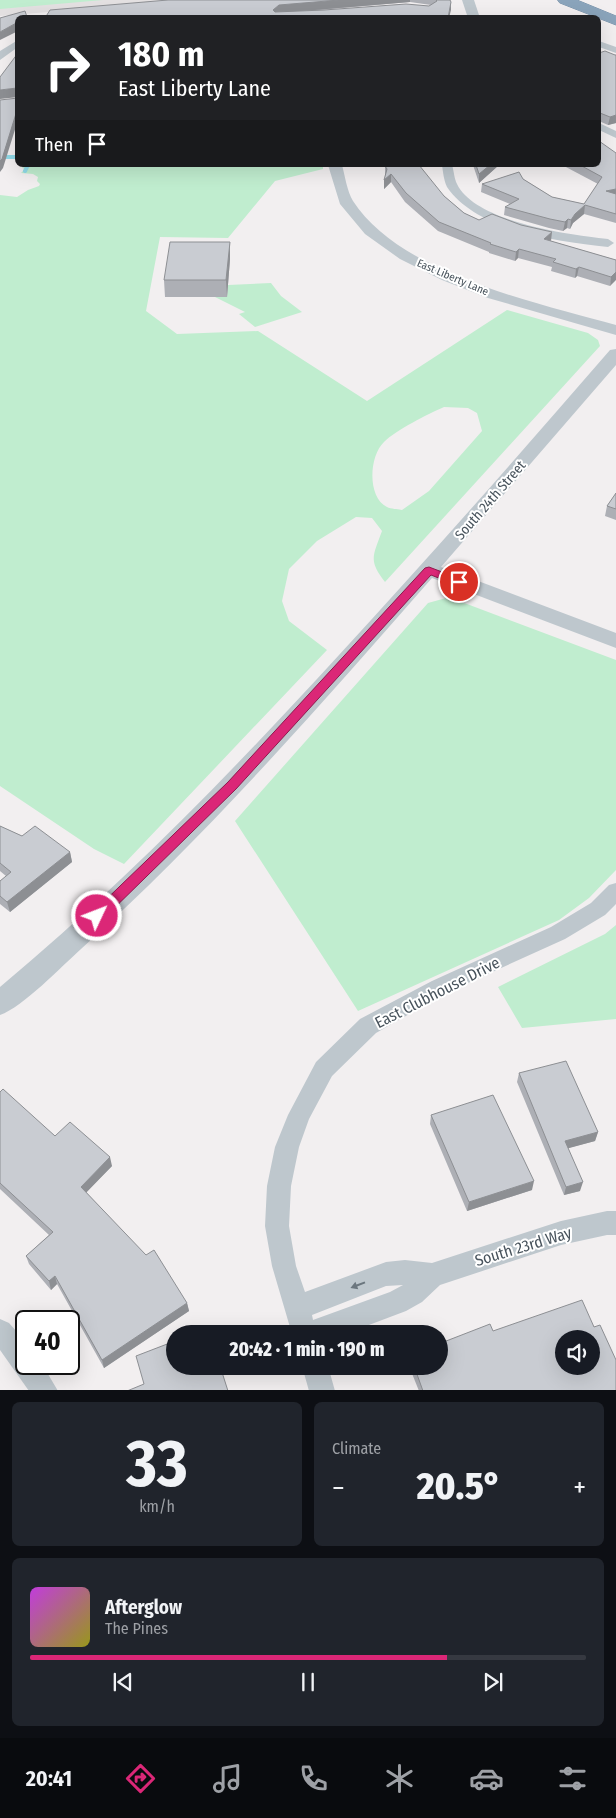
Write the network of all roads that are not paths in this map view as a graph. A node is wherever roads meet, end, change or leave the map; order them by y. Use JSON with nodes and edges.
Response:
{"nodes":[{"id":1,"x":468,"y":0,"type":"edge"},
{"id":2,"x":565,"y":0,"type":"edge"},
{"id":3,"x":473,"y":15,"type":"edge"},
{"id":4,"x":616,"y":21,"type":"edge"},
{"id":5,"x":15,"y":45,"type":"edge"},
{"id":6,"x":601,"y":46,"type":"edge"},
{"id":7,"x":616,"y":50,"type":"edge"},
{"id":8,"x":0,"y":57,"type":"edge"},
{"id":9,"x":601,"y":127,"type":"edge"},
{"id":10,"x":616,"y":135,"type":"edge"},
{"id":11,"x":335,"y":167,"type":"edge"},
{"id":12,"x":447,"y":167,"type":"edge"},
{"id":13,"x":608,"y":243,"type":"dead end"},
{"id":14,"x":616,"y":330,"type":"edge"},
{"id":15,"x":616,"y":354,"type":"edge"},
{"id":16,"x":429,"y":570,"type":"junction"},
{"id":17,"x":616,"y":641,"type":"edge"},
{"id":18,"x":616,"y":892,"type":"edge"},
{"id":19,"x":0,"y":1003,"type":"edge"},
{"id":20,"x":616,"y":1223,"type":"edge"},
{"id":21,"x":386,"y":1274,"type":"junction"},
{"id":22,"x":432,"y":1275,"type":"junction"},
{"id":23,"x":397,"y":1302,"type":"junction"},
{"id":24,"x":296,"y":1308,"type":"junction"},
{"id":25,"x":302,"y":1325,"type":"edge"},
{"id":26,"x":334,"y":1325,"type":"edge"},
{"id":27,"x":0,"y":1332,"type":"edge"},
{"id":28,"x":318,"y":1375,"type":"edge"},
{"id":29,"x":45,"y":1390,"type":"edge"},
{"id":30,"x":322,"y":1390,"type":"edge"}],
"edges":[{"from":1,"to":3,"type":"street"},
{"from":2,"to":4,"type":"highway"},
{"from":5,"to":8,"type":"street"},
{"from":6,"to":7,"type":"street"},
{"from":9,"to":10,"type":"street"},
{"from":11,"to":14,"type":"street","name":"East Liberty Lane"},
{"from":12,"to":13,"type":"street"},
{"from":15,"to":16,"type":"street","name":"South 24th Street"},
{"from":16,"to":17,"type":"street"},
{"from":16,"to":19,"type":"street","name":"South 24th Street"},
{"from":18,"to":24,"type":"street","name":"East Clubhouse Drive"},
{"from":20,"to":22,"type":"street","name":"South 23rd Way"},
{"from":21,"to":22,"type":"street","name":"South 23rd Way"},
{"from":21,"to":23,"type":"street"},
{"from":21,"to":24,"type":"street","name":"South 23rd Way","one_way":true},
{"from":22,"to":23,"type":"street","name":"South 23rd Way"},
{"from":23,"to":26,"type":"street","name":"South 23rd Way"},
{"from":24,"to":25,"type":"street","name":"East Clubhouse Drive"},
{"from":27,"to":29,"type":"street"},
{"from":28,"to":30,"type":"street"}]}
